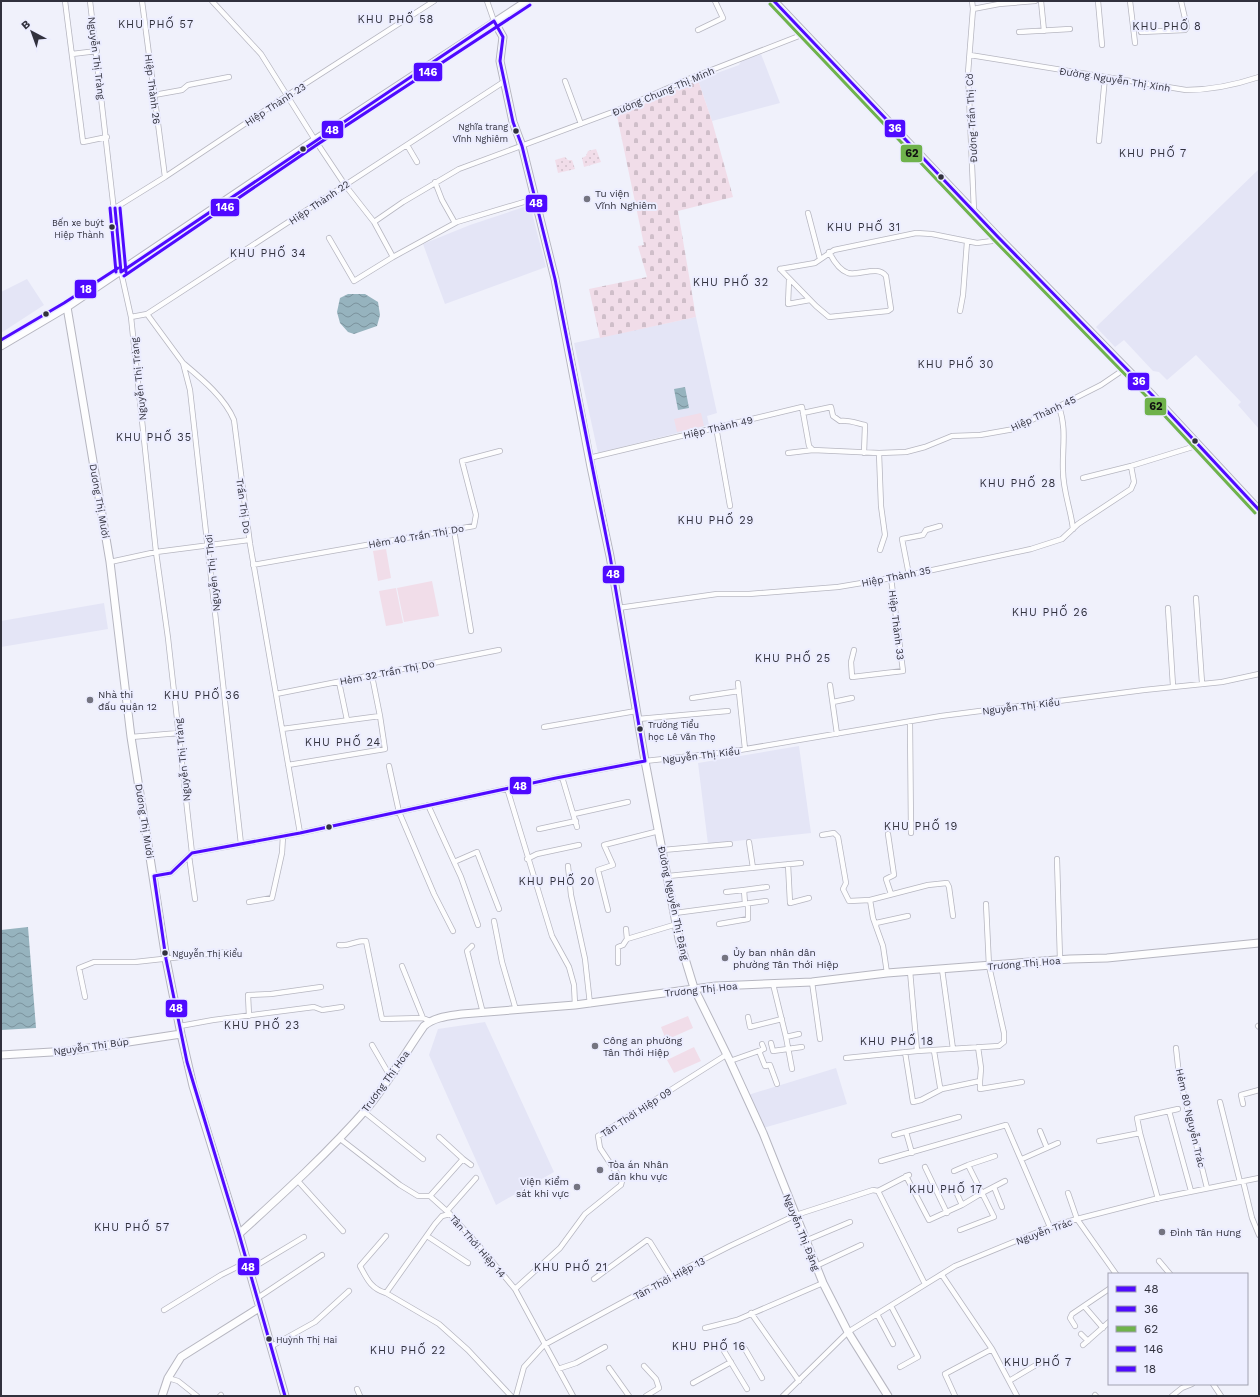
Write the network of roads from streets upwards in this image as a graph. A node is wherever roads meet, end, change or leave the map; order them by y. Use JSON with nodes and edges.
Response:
{"nodes":[{"id":1,"x":65,"y":1,"type":"edge"},
{"id":2,"x":90,"y":1,"type":"edge"},
{"id":3,"x":142,"y":1,"type":"edge"},
{"id":4,"x":212,"y":1,"type":"edge"},
{"id":5,"x":434,"y":1,"type":"edge"},
{"id":6,"x":487,"y":1,"type":"edge"},
{"id":7,"x":527,"y":1,"type":"edge"},
{"id":8,"x":715,"y":1,"type":"edge"},
{"id":9,"x":774,"y":1,"type":"edge"},
{"id":10,"x":972,"y":1,"type":"edge"},
{"id":11,"x":1035,"y":1,"type":"edge"},
{"id":12,"x":1041,"y":1,"type":"edge"},
{"id":13,"x":1098,"y":1,"type":"edge"},
{"id":14,"x":1130,"y":1,"type":"edge"},
{"id":15,"x":1181,"y":1,"type":"edge"},
{"id":16,"x":1012,"y":2,"type":"edge"},
{"id":17,"x":973,"y":9,"type":"junction"},
{"id":18,"x":494,"y":21,"type":"junction"},
{"id":19,"x":1070,"y":29,"type":"dead end"},
{"id":20,"x":698,"y":30,"type":"dead end"},
{"id":21,"x":1044,"y":31,"type":"junction"},
{"id":22,"x":1019,"y":32,"type":"dead end"},
{"id":23,"x":1141,"y":32,"type":"dead end"},
{"id":24,"x":804,"y":34,"type":"junction"},
{"id":25,"x":1135,"y":43,"type":"dead end"},
{"id":26,"x":1102,"y":45,"type":"dead end"},
{"id":27,"x":97,"y":51,"type":"junction"},
{"id":28,"x":72,"y":54,"type":"junction"},
{"id":29,"x":970,"y":55,"type":"junction"},
{"id":30,"x":229,"y":77,"type":"dead end"},
{"id":31,"x":1105,"y":77,"type":"junction"},
{"id":32,"x":1259,"y":77,"type":"edge"},
{"id":33,"x":505,"y":81,"type":"junction"},
{"id":34,"x":565,"y":81,"type":"dead end"},
{"id":35,"x":154,"y":95,"type":"junction"},
{"id":36,"x":288,"y":95,"type":"junction"},
{"id":37,"x":581,"y":124,"type":"junction"},
{"id":38,"x":107,"y":137,"type":"junction"},
{"id":39,"x":315,"y":140,"type":"junction"},
{"id":40,"x":1099,"y":141,"type":"dead end"},
{"id":41,"x":407,"y":145,"type":"junction"},
{"id":42,"x":522,"y":146,"type":"junction"},
{"id":43,"x":417,"y":162,"type":"dead end"},
{"id":44,"x":165,"y":177,"type":"junction"},
{"id":45,"x":435,"y":182,"type":"junction"},
{"id":46,"x":345,"y":185,"type":"junction"},
{"id":47,"x":534,"y":199,"type":"junction"},
{"id":48,"x":115,"y":208,"type":"junction"},
{"id":49,"x":974,"y":211,"type":"junction"},
{"id":50,"x":808,"y":213,"type":"dead end"},
{"id":51,"x":374,"y":222,"type":"junction"},
{"id":52,"x":455,"y":223,"type":"junction"},
{"id":53,"x":998,"y":237,"type":"junction"},
{"id":54,"x":328,"y":238,"type":"dead end"},
{"id":55,"x":967,"y":242,"type":"junction"},
{"id":56,"x":829,"y":252,"type":"junction"},
{"id":57,"x":393,"y":257,"type":"junction"},
{"id":58,"x":820,"y":259,"type":"junction"},
{"id":59,"x":121,"y":272,"type":"junction"},
{"id":60,"x":789,"y":280,"type":"junction"},
{"id":61,"x":810,"y":300,"type":"junction"},
{"id":62,"x":67,"y":307,"type":"junction"},
{"id":63,"x":960,"y":311,"type":"dead end"},
{"id":64,"x":147,"y":314,"type":"junction"},
{"id":65,"x":131,"y":317,"type":"junction"},
{"id":66,"x":1,"y":346,"type":"edge"},
{"id":67,"x":184,"y":363,"type":"junction"},
{"id":68,"x":1126,"y":368,"type":"junction"},
{"id":69,"x":1059,"y":407,"type":"junction"},
{"id":70,"x":803,"y":413,"type":"junction"},
{"id":71,"x":716,"y":427,"type":"junction"},
{"id":72,"x":1199,"y":445,"type":"junction"},
{"id":73,"x":813,"y":450,"type":"junction"},
{"id":74,"x":500,"y":451,"type":"dead end"},
{"id":75,"x":788,"y":453,"type":"dead end"},
{"id":76,"x":864,"y":453,"type":"junction"},
{"id":77,"x":879,"y":453,"type":"junction"},
{"id":78,"x":589,"y":458,"type":"junction"},
{"id":79,"x":1131,"y":466,"type":"junction"},
{"id":80,"x":1083,"y":478,"type":"dead end"},
{"id":81,"x":730,"y":506,"type":"dead end"},
{"id":82,"x":1259,"y":510,"type":"edge"},
{"id":83,"x":940,"y":526,"type":"dead end"},
{"id":84,"x":1073,"y":529,"type":"junction"},
{"id":85,"x":454,"y":530,"type":"junction"},
{"id":86,"x":249,"y":540,"type":"junction"},
{"id":87,"x":208,"y":545,"type":"junction"},
{"id":88,"x":880,"y":550,"type":"dead end"},
{"id":89,"x":156,"y":552,"type":"junction"},
{"id":90,"x":110,"y":562,"type":"junction"},
{"id":91,"x":253,"y":564,"type":"junction"},
{"id":92,"x":909,"y":575,"type":"junction"},
{"id":93,"x":891,"y":578,"type":"junction"},
{"id":94,"x":1196,"y":598,"type":"dead end"},
{"id":95,"x":618,"y":608,"type":"junction"},
{"id":96,"x":1168,"y":608,"type":"dead end"},
{"id":97,"x":471,"y":631,"type":"dead end"},
{"id":98,"x":499,"y":650,"type":"dead end"},
{"id":99,"x":854,"y":650,"type":"dead end"},
{"id":100,"x":1259,"y":674,"type":"edge"},
{"id":101,"x":372,"y":676,"type":"junction"},
{"id":102,"x":339,"y":682,"type":"junction"},
{"id":103,"x":738,"y":683,"type":"dead end"},
{"id":104,"x":1202,"y":683,"type":"junction"},
{"id":105,"x":830,"y":686,"type":"dead end"},
{"id":106,"x":1173,"y":686,"type":"junction"},
{"id":107,"x":739,"y":691,"type":"junction"},
{"id":108,"x":276,"y":694,"type":"junction"},
{"id":109,"x":692,"y":698,"type":"dead end"},
{"id":110,"x":852,"y":698,"type":"dead end"},
{"id":111,"x":833,"y":702,"type":"junction"},
{"id":112,"x":636,"y":711,"type":"junction"},
{"id":113,"x":728,"y":711,"type":"dead end"},
{"id":114,"x":380,"y":716,"type":"junction"},
{"id":115,"x":638,"y":719,"type":"junction"},
{"id":116,"x":347,"y":720,"type":"junction"},
{"id":117,"x":910,"y":722,"type":"junction"},
{"id":118,"x":544,"y":727,"type":"dead end"},
{"id":119,"x":282,"y":729,"type":"junction"},
{"id":120,"x":179,"y":733,"type":"junction"},
{"id":121,"x":837,"y":734,"type":"junction"},
{"id":122,"x":131,"y":737,"type":"junction"},
{"id":123,"x":745,"y":749,"type":"junction"},
{"id":124,"x":645,"y":761,"type":"junction"},
{"id":125,"x":288,"y":765,"type":"junction"},
{"id":126,"x":389,"y":766,"type":"dead end"},
{"id":127,"x":562,"y":777,"type":"junction"},
{"id":128,"x":507,"y":788,"type":"junction"},
{"id":129,"x":628,"y":802,"type":"dead end"},
{"id":130,"x":428,"y":805,"type":"junction"},
{"id":131,"x":399,"y":812,"type":"junction"},
{"id":132,"x":574,"y":814,"type":"junction"},
{"id":133,"x":576,"y":821,"type":"junction"},
{"id":134,"x":577,"y":827,"type":"dead end"},
{"id":135,"x":539,"y":829,"type":"dead end"},
{"id":136,"x":659,"y":830,"type":"junction"},
{"id":137,"x":300,"y":833,"type":"junction"},
{"id":138,"x":911,"y":833,"type":"dead end"},
{"id":139,"x":822,"y":834,"type":"dead end"},
{"id":140,"x":888,"y":834,"type":"dead end"},
{"id":141,"x":283,"y":836,"type":"junction"},
{"id":142,"x":749,"y":842,"type":"dead end"},
{"id":143,"x":241,"y":844,"type":"junction"},
{"id":144,"x":730,"y":844,"type":"dead end"},
{"id":145,"x":579,"y":845,"type":"dead end"},
{"id":146,"x":663,"y":850,"type":"junction"},
{"id":147,"x":190,"y":854,"type":"junction"},
{"id":148,"x":527,"y":859,"type":"junction"},
{"id":149,"x":1057,"y":859,"type":"dead end"},
{"id":150,"x":454,"y":862,"type":"junction"},
{"id":151,"x":801,"y":863,"type":"dead end"},
{"id":152,"x":788,"y":864,"type":"junction"},
{"id":153,"x":568,"y":866,"type":"dead end"},
{"id":154,"x":753,"y":868,"type":"junction"},
{"id":155,"x":154,"y":876,"type":"junction"},
{"id":156,"x":668,"y":876,"type":"junction"},
{"id":157,"x":767,"y":887,"type":"dead end"},
{"id":158,"x":744,"y":890,"type":"junction"},
{"id":159,"x":726,"y":892,"type":"dead end"},
{"id":160,"x":891,"y":894,"type":"junction"},
{"id":161,"x":195,"y":898,"type":"dead end"},
{"id":162,"x":809,"y":898,"type":"dead end"},
{"id":163,"x":870,"y":900,"type":"junction"},
{"id":164,"x":766,"y":901,"type":"dead end"},
{"id":165,"x":248,"y":902,"type":"dead end"},
{"id":166,"x":747,"y":904,"type":"junction"},
{"id":167,"x":986,"y":904,"type":"dead end"},
{"id":168,"x":499,"y":909,"type":"dead end"},
{"id":169,"x":608,"y":910,"type":"dead end"},
{"id":170,"x":675,"y":913,"type":"junction"},
{"id":171,"x":908,"y":916,"type":"dead end"},
{"id":172,"x":953,"y":916,"type":"dead end"},
{"id":173,"x":494,"y":921,"type":"dead end"},
{"id":174,"x":876,"y":923,"type":"junction"},
{"id":175,"x":677,"y":924,"type":"junction"},
{"id":176,"x":719,"y":924,"type":"dead end"},
{"id":177,"x":478,"y":925,"type":"dead end"},
{"id":178,"x":626,"y":929,"type":"dead end"},
{"id":179,"x":453,"y":931,"type":"dead end"},
{"id":180,"x":627,"y":939,"type":"junction"},
{"id":181,"x":1259,"y":943,"type":"edge"},
{"id":182,"x":339,"y":945,"type":"dead end"},
{"id":183,"x":472,"y":946,"type":"dead end"},
{"id":184,"x":226,"y":952,"type":"dead end"},
{"id":185,"x":166,"y":959,"type":"junction"},
{"id":186,"x":1060,"y":960,"type":"junction"},
{"id":187,"x":618,"y":963,"type":"dead end"},
{"id":188,"x":402,"y":966,"type":"dead end"},
{"id":189,"x":989,"y":966,"type":"junction"},
{"id":190,"x":942,"y":969,"type":"junction"},
{"id":191,"x":910,"y":971,"type":"junction"},
{"id":192,"x":887,"y":973,"type":"junction"},
{"id":193,"x":812,"y":982,"type":"junction"},
{"id":194,"x":773,"y":984,"type":"junction"},
{"id":195,"x":321,"y":987,"type":"dead end"},
{"id":196,"x":694,"y":988,"type":"junction"},
{"id":197,"x":84,"y":997,"type":"dead end"},
{"id":198,"x":590,"y":1004,"type":"junction"},
{"id":199,"x":575,"y":1005,"type":"junction"},
{"id":200,"x":342,"y":1007,"type":"dead end"},
{"id":201,"x":516,"y":1010,"type":"junction"},
{"id":202,"x":484,"y":1013,"type":"junction"},
{"id":203,"x":249,"y":1016,"type":"junction"},
{"id":204,"x":748,"y":1017,"type":"dead end"},
{"id":205,"x":782,"y":1019,"type":"junction"},
{"id":206,"x":426,"y":1020,"type":"junction"},
{"id":207,"x":181,"y":1030,"type":"junction"},
{"id":208,"x":799,"y":1034,"type":"dead end"},
{"id":209,"x":786,"y":1037,"type":"junction"},
{"id":210,"x":820,"y":1039,"type":"dead end"},
{"id":211,"x":771,"y":1043,"type":"dead end"},
{"id":212,"x":762,"y":1044,"type":"dead end"},
{"id":213,"x":372,"y":1046,"type":"dead end"},
{"id":214,"x":802,"y":1047,"type":"dead end"},
{"id":215,"x":978,"y":1047,"type":"junction"},
{"id":216,"x":1176,"y":1048,"type":"dead end"},
{"id":217,"x":788,"y":1049,"type":"junction"},
{"id":218,"x":953,"y":1049,"type":"junction"},
{"id":219,"x":759,"y":1051,"type":"junction"},
{"id":220,"x":917,"y":1051,"type":"junction"},
{"id":221,"x":934,"y":1051,"type":"junction"},
{"id":222,"x":905,"y":1052,"type":"junction"},
{"id":223,"x":1,"y":1055,"type":"edge"},
{"id":224,"x":728,"y":1058,"type":"junction"},
{"id":225,"x":846,"y":1058,"type":"dead end"},
{"id":226,"x":792,"y":1069,"type":"dead end"},
{"id":227,"x":390,"y":1076,"type":"junction"},
{"id":228,"x":980,"y":1081,"type":"junction"},
{"id":229,"x":1022,"y":1082,"type":"dead end"},
{"id":230,"x":777,"y":1084,"type":"dead end"},
{"id":231,"x":942,"y":1089,"type":"junction"},
{"id":232,"x":1259,"y":1090,"type":"edge"},
{"id":233,"x":1220,"y":1102,"type":"dead end"},
{"id":234,"x":1243,"y":1104,"type":"dead end"},
{"id":235,"x":1178,"y":1109,"type":"dead end"},
{"id":236,"x":363,"y":1111,"type":"junction"},
{"id":237,"x":1169,"y":1111,"type":"junction"},
{"id":238,"x":959,"y":1117,"type":"dead end"},
{"id":239,"x":1040,"y":1131,"type":"dead end"},
{"id":240,"x":906,"y":1132,"type":"junction"},
{"id":241,"x":1140,"y":1133,"type":"junction"},
{"id":242,"x":894,"y":1135,"type":"dead end"},
{"id":243,"x":439,"y":1137,"type":"dead end"},
{"id":244,"x":339,"y":1138,"type":"junction"},
{"id":245,"x":1099,"y":1141,"type":"dead end"},
{"id":246,"x":1058,"y":1144,"type":"dead end"},
{"id":247,"x":1047,"y":1148,"type":"junction"},
{"id":248,"x":912,"y":1153,"type":"junction"},
{"id":249,"x":994,"y":1156,"type":"dead end"},
{"id":250,"x":423,"y":1159,"type":"dead end"},
{"id":251,"x":463,"y":1159,"type":"junction"},
{"id":252,"x":1022,"y":1159,"type":"junction"},
{"id":253,"x":881,"y":1161,"type":"dead end"},
{"id":254,"x":471,"y":1165,"type":"dead end"},
{"id":255,"x":968,"y":1165,"type":"junction"},
{"id":256,"x":925,"y":1167,"type":"dead end"},
{"id":257,"x":954,"y":1171,"type":"dead end"},
{"id":258,"x":476,"y":1178,"type":"dead end"},
{"id":259,"x":1259,"y":1178,"type":"edge"},
{"id":260,"x":298,"y":1181,"type":"junction"},
{"id":261,"x":1005,"y":1181,"type":"dead end"},
{"id":262,"x":1242,"y":1181,"type":"junction"},
{"id":263,"x":954,"y":1187,"type":"dead end"},
{"id":264,"x":994,"y":1187,"type":"junction"},
{"id":265,"x":1207,"y":1188,"type":"junction"},
{"id":266,"x":878,"y":1191,"type":"junction"},
{"id":267,"x":1191,"y":1192,"type":"junction"},
{"id":268,"x":982,"y":1193,"type":"junction"},
{"id":269,"x":1068,"y":1193,"type":"dead end"},
{"id":270,"x":430,"y":1196,"type":"junction"},
{"id":271,"x":1158,"y":1199,"type":"junction"},
{"id":272,"x":962,"y":1205,"type":"junction"},
{"id":273,"x":1002,"y":1207,"type":"dead end"},
{"id":274,"x":449,"y":1212,"type":"junction"},
{"id":275,"x":947,"y":1213,"type":"junction"},
{"id":276,"x":796,"y":1215,"type":"junction"},
{"id":277,"x":1077,"y":1219,"type":"junction"},
{"id":278,"x":850,"y":1222,"type":"dead end"},
{"id":279,"x":1050,"y":1227,"type":"junction"},
{"id":280,"x":960,"y":1230,"type":"dead end"},
{"id":281,"x":343,"y":1231,"type":"dead end"},
{"id":282,"x":239,"y":1234,"type":"junction"},
{"id":283,"x":386,"y":1236,"type":"dead end"},
{"id":284,"x":427,"y":1236,"type":"junction"},
{"id":285,"x":1259,"y":1236,"type":"edge"},
{"id":286,"x":304,"y":1237,"type":"dead end"},
{"id":287,"x":805,"y":1241,"type":"junction"},
{"id":288,"x":861,"y":1245,"type":"dead end"},
{"id":289,"x":322,"y":1255,"type":"dead end"},
{"id":290,"x":1160,"y":1261,"type":"dead end"},
{"id":291,"x":247,"y":1262,"type":"junction"},
{"id":292,"x":468,"y":1263,"type":"dead end"},
{"id":293,"x":816,"y":1266,"type":"junction"},
{"id":294,"x":249,"y":1270,"type":"junction"},
{"id":295,"x":1115,"y":1273,"type":"edge"},
{"id":296,"x":1169,"y":1273,"type":"edge"},
{"id":297,"x":942,"y":1275,"type":"junction"},
{"id":298,"x":671,"y":1276,"type":"junction"},
{"id":299,"x":594,"y":1279,"type":"dead end"},
{"id":300,"x":823,"y":1283,"type":"junction"},
{"id":301,"x":925,"y":1284,"type":"junction"},
{"id":302,"x":515,"y":1289,"type":"junction"},
{"id":303,"x":1108,"y":1290,"type":"edge"},
{"id":304,"x":349,"y":1291,"type":"dead end"},
{"id":305,"x":386,"y":1293,"type":"junction"},
{"id":306,"x":256,"y":1299,"type":"junction"},
{"id":307,"x":891,"y":1306,"type":"junction"},
{"id":308,"x":1084,"y":1306,"type":"junction"},
{"id":309,"x":259,"y":1308,"type":"junction"},
{"id":310,"x":164,"y":1310,"type":"dead end"},
{"id":311,"x":750,"y":1313,"type":"junction"},
{"id":312,"x":877,"y":1314,"type":"junction"},
{"id":313,"x":1108,"y":1323,"type":"edge"},
{"id":314,"x":1075,"y":1326,"type":"dead end"},
{"id":315,"x":705,"y":1328,"type":"dead end"},
{"id":316,"x":1103,"y":1328,"type":"junction"},
{"id":317,"x":848,"y":1332,"type":"junction"},
{"id":318,"x":1082,"y":1334,"type":"dead end"},
{"id":319,"x":1088,"y":1341,"type":"junction"},
{"id":320,"x":893,"y":1344,"type":"dead end"},
{"id":321,"x":544,"y":1345,"type":"junction"},
{"id":322,"x":1083,"y":1345,"type":"dead end"},
{"id":323,"x":270,"y":1347,"type":"junction"},
{"id":324,"x":605,"y":1347,"type":"dead end"},
{"id":325,"x":745,"y":1349,"type":"dead end"},
{"id":326,"x":992,"y":1350,"type":"junction"},
{"id":327,"x":724,"y":1351,"type":"dead end"},
{"id":328,"x":730,"y":1362,"type":"junction"},
{"id":329,"x":1041,"y":1362,"type":"dead end"},
{"id":330,"x":644,"y":1366,"type":"dead end"},
{"id":331,"x":900,"y":1366,"type":"dead end"},
{"id":332,"x":609,"y":1368,"type":"dead end"},
{"id":333,"x":558,"y":1369,"type":"junction"},
{"id":334,"x":168,"y":1378,"type":"junction"},
{"id":335,"x":762,"y":1378,"type":"dead end"},
{"id":336,"x":798,"y":1381,"type":"junction"},
{"id":337,"x":1009,"y":1381,"type":"junction"},
{"id":338,"x":693,"y":1383,"type":"dead end"},
{"id":339,"x":1190,"y":1385,"type":"edge"},
{"id":340,"x":1214,"y":1385,"type":"edge"},
{"id":341,"x":357,"y":1389,"type":"dead end"},
{"id":342,"x":747,"y":1389,"type":"dead end"},
{"id":343,"x":162,"y":1396,"type":"edge"},
{"id":344,"x":197,"y":1396,"type":"edge"},
{"id":345,"x":285,"y":1396,"type":"edge"},
{"id":346,"x":360,"y":1396,"type":"edge"},
{"id":347,"x":511,"y":1396,"type":"edge"},
{"id":348,"x":516,"y":1396,"type":"edge"},
{"id":349,"x":573,"y":1396,"type":"edge"},
{"id":350,"x":629,"y":1396,"type":"edge"},
{"id":351,"x":646,"y":1396,"type":"edge"},
{"id":352,"x":783,"y":1396,"type":"edge"},
{"id":353,"x":888,"y":1396,"type":"edge"},
{"id":354,"x":955,"y":1396,"type":"edge"},
{"id":355,"x":1017,"y":1396,"type":"edge"},
{"id":356,"x":1172,"y":1396,"type":"edge"},
{"id":357,"x":1220,"y":1396,"type":"edge"}],
"edges":[{"from":1,"to":28,"type":"street"},
{"from":2,"to":27,"type":"street","name":"Nguyễn Thị Tràng"},
{"from":3,"to":35,"type":"street","name":"Hiệp Thành 26"},
{"from":4,"to":36,"type":"street"},
{"from":5,"to":36,"type":"street","name":"Hiệp Thành 23"},
{"from":6,"to":18,"type":"street"},
{"from":7,"to":18,"type":"street"},
{"from":8,"to":20,"type":"street"},
{"from":9,"to":24,"type":"street"},
{"from":10,"to":17,"type":"street","name":"Đường Trần Thị Cờ"},
{"from":11,"to":16,"type":"street"},
{"from":12,"to":21,"type":"street"},
{"from":13,"to":26,"type":"street"},
{"from":14,"to":25,"type":"street"},
{"from":15,"to":23,"type":"street"},
{"from":16,"to":17,"type":"street"},
{"from":17,"to":29,"type":"street","name":"Đường Trần Thị Cờ"},
{"from":18,"to":33,"type":"street"},
{"from":18,"to":39,"type":"street"},
{"from":19,"to":21,"type":"street"},
{"from":21,"to":22,"type":"street"},
{"from":24,"to":37,"type":"street","name":"Đường Chung Thị Minh"},
{"from":24,"to":49,"type":"street"},
{"from":27,"to":28,"type":"street"},
{"from":27,"to":38,"type":"street","name":"Nguyễn Thị Tràng"},
{"from":28,"to":38,"type":"street"},
{"from":29,"to":31,"type":"street","name":"Đường Nguyễn Thị Xinh"},
{"from":29,"to":49,"type":"street","name":"Đường Trần Thị Cờ"},
{"from":30,"to":35,"type":"street"},
{"from":31,"to":32,"type":"street","name":"Đường Nguyễn Thị Xinh"},
{"from":31,"to":40,"type":"street"},
{"from":33,"to":41,"type":"street","name":"Hiệp Thành 22"},
{"from":33,"to":42,"type":"street"},
{"from":34,"to":37,"type":"street"},
{"from":35,"to":44,"type":"street","name":"Hiệp Thành 26"},
{"from":36,"to":39,"type":"street"},
{"from":36,"to":44,"type":"street","name":"Hiệp Thành 23"},
{"from":37,"to":42,"type":"street","name":"Đường Chung Thị Minh"},
{"from":38,"to":48,"type":"street","name":"Nguyễn Thị Tràng"},
{"from":39,"to":46,"type":"street"},
{"from":39,"to":59,"type":"street"},
{"from":41,"to":43,"type":"street"},
{"from":41,"to":46,"type":"street","name":"Hiệp Thành 22"},
{"from":42,"to":45,"type":"street","name":"Đường Chung Thị Minh"},
{"from":42,"to":47,"type":"street"},
{"from":44,"to":48,"type":"street","name":"Hiệp Thành 23"},
{"from":45,"to":51,"type":"street","name":"Đường Chung Thị Minh"},
{"from":45,"to":52,"type":"street"},
{"from":46,"to":51,"type":"street"},
{"from":46,"to":64,"type":"street","name":"Hiệp Thành 22"},
{"from":47,"to":52,"type":"street"},
{"from":47,"to":78,"type":"street"},
{"from":48,"to":59,"type":"street","name":"Nguyễn Thị Tràng"},
{"from":49,"to":53,"type":"street"},
{"from":50,"to":58,"type":"street"},
{"from":51,"to":57,"type":"street"},
{"from":52,"to":57,"type":"street"},
{"from":53,"to":55,"type":"street"},
{"from":53,"to":68,"type":"street"},
{"from":54,"to":57,"type":"street"},
{"from":55,"to":56,"type":"street"},
{"from":55,"to":63,"type":"street"},
{"from":56,"to":58,"type":"street"},
{"from":56,"to":61,"type":"street"},
{"from":58,"to":60,"type":"street"},
{"from":59,"to":62,"type":"street"},
{"from":59,"to":65,"type":"street","name":"Nguyễn Thị Tràng"},
{"from":60,"to":61,"type":"street"},
{"from":60,"to":61,"type":"street"},
{"from":62,"to":66,"type":"street"},
{"from":62,"to":90,"type":"street","name":"Dương Thị Mười"},
{"from":64,"to":65,"type":"street","name":"Hiệp Thành 22"},
{"from":64,"to":67,"type":"street","name":"Nguyễn Thị Thơi"},
{"from":65,"to":89,"type":"street","name":"Nguyễn Thị Tràng"},
{"from":67,"to":86,"type":"street","name":"Trần Thị Do"},
{"from":67,"to":87,"type":"street","name":"Nguyễn Thị Thơi"},
{"from":68,"to":69,"type":"street","name":"Hiệp Thành 45"},
{"from":68,"to":72,"type":"street"},
{"from":69,"to":77,"type":"street","name":"Hiệp Thành 45"},
{"from":69,"to":84,"type":"street"},
{"from":70,"to":71,"type":"street","name":"Hiệp Thành 49"},
{"from":70,"to":73,"type":"street"},
{"from":70,"to":76,"type":"street"},
{"from":71,"to":78,"type":"street","name":"Hiệp Thành 49"},
{"from":71,"to":81,"type":"street"},
{"from":72,"to":79,"type":"street"},
{"from":72,"to":82,"type":"street"},
{"from":73,"to":75,"type":"street","name":"Hiệp Thành 45"},
{"from":73,"to":76,"type":"street","name":"Hiệp Thành 45"},
{"from":74,"to":85,"type":"street","name":"Hẻm 40 Trần Thị Do"},
{"from":76,"to":77,"type":"street","name":"Hiệp Thành 45"},
{"from":77,"to":88,"type":"street"},
{"from":78,"to":95,"type":"street"},
{"from":79,"to":80,"type":"street"},
{"from":79,"to":84,"type":"street","name":"Hiệp Thành 35"},
{"from":83,"to":92,"type":"street"},
{"from":84,"to":92,"type":"street","name":"Hiệp Thành 35"},
{"from":85,"to":91,"type":"street","name":"Hẻm 40 Trần Thị Do"},
{"from":85,"to":97,"type":"street"},
{"from":86,"to":87,"type":"street"},
{"from":86,"to":91,"type":"street","name":"Trần Thị Do"},
{"from":87,"to":89,"type":"street"},
{"from":87,"to":143,"type":"street","name":"Nguyễn Thị Thơi"},
{"from":89,"to":90,"type":"street"},
{"from":89,"to":120,"type":"street","name":"Nguyễn Thị Tràng"},
{"from":90,"to":122,"type":"street","name":"Dương Thị Mười"},
{"from":91,"to":108,"type":"street","name":"Trần Thị Do"},
{"from":92,"to":93,"type":"street","name":"Hiệp Thành 35"},
{"from":93,"to":95,"type":"street","name":"Hiệp Thành 35"},
{"from":93,"to":99,"type":"street","name":"Hiệp Thành 33"},
{"from":94,"to":104,"type":"street"},
{"from":95,"to":112,"type":"street"},
{"from":96,"to":106,"type":"street"},
{"from":98,"to":101,"type":"street","name":"Hẻm 32 Trần Thị Do"},
{"from":100,"to":104,"type":"street","name":"Nguyễn Thị Kiểu"},
{"from":101,"to":102,"type":"street","name":"Hẻm 32 Trần Thị Do"},
{"from":101,"to":114,"type":"street"},
{"from":102,"to":108,"type":"street","name":"Hẻm 32 Trần Thị Do"},
{"from":102,"to":116,"type":"street"},
{"from":103,"to":107,"type":"street"},
{"from":104,"to":106,"type":"street","name":"Nguyễn Thị Kiểu"},
{"from":105,"to":111,"type":"street"},
{"from":106,"to":117,"type":"street","name":"Nguyễn Thị Kiểu"},
{"from":107,"to":109,"type":"street"},
{"from":107,"to":123,"type":"street"},
{"from":108,"to":119,"type":"street","name":"Trần Thị Do"},
{"from":110,"to":111,"type":"street"},
{"from":111,"to":121,"type":"street"},
{"from":112,"to":115,"type":"street"},
{"from":112,"to":118,"type":"street"},
{"from":113,"to":115,"type":"street"},
{"from":114,"to":116,"type":"street"},
{"from":114,"to":125,"type":"street"},
{"from":115,"to":124,"type":"street"},
{"from":116,"to":119,"type":"street"},
{"from":117,"to":121,"type":"street","name":"Nguyễn Thị Kiểu"},
{"from":117,"to":138,"type":"street"},
{"from":119,"to":125,"type":"street","name":"Trần Thị Do"},
{"from":120,"to":122,"type":"street"},
{"from":120,"to":147,"type":"street","name":"Nguyễn Thị Tràng"},
{"from":121,"to":123,"type":"street","name":"Nguyễn Thị Kiểu"},
{"from":122,"to":155,"type":"street","name":"Dương Thị Mười"},
{"from":123,"to":124,"type":"street","name":"Nguyễn Thị Kiểu"},
{"from":124,"to":127,"type":"street","name":"Nguyễn Thị Kiểu"},
{"from":124,"to":136,"type":"street","name":"Đường Nguyễn Thị Đặng"},
{"from":125,"to":137,"type":"street","name":"Trần Thị Do"},
{"from":126,"to":131,"type":"street"},
{"from":127,"to":128,"type":"street","name":"Nguyễn Thị Kiểu"},
{"from":127,"to":132,"type":"street"},
{"from":128,"to":130,"type":"street","name":"Nguyễn Thị Kiểu"},
{"from":128,"to":148,"type":"street"},
{"from":129,"to":132,"type":"street"},
{"from":130,"to":131,"type":"street","name":"Nguyễn Thị Kiểu"},
{"from":130,"to":150,"type":"street"},
{"from":131,"to":137,"type":"street","name":"Nguyễn Thị Kiểu"},
{"from":131,"to":179,"type":"street"},
{"from":132,"to":133,"type":"street"},
{"from":133,"to":134,"type":"street"},
{"from":133,"to":135,"type":"street"},
{"from":136,"to":146,"type":"street","name":"Đường Nguyễn Thị Đặng"},
{"from":136,"to":169,"type":"street"},
{"from":137,"to":141,"type":"street","name":"Nguyễn Thị Kiểu"},
{"from":139,"to":163,"type":"street"},
{"from":140,"to":160,"type":"street"},
{"from":141,"to":143,"type":"street","name":"Nguyễn Thị Kiểu"},
{"from":141,"to":165,"type":"street"},
{"from":142,"to":154,"type":"street"},
{"from":143,"to":147,"type":"street","name":"Nguyễn Thị Kiểu"},
{"from":144,"to":146,"type":"street"},
{"from":145,"to":148,"type":"street"},
{"from":146,"to":156,"type":"street","name":"Đường Nguyễn Thị Đặng"},
{"from":147,"to":155,"type":"street"},
{"from":147,"to":161,"type":"street","name":"Nguyễn Thị Tràng"},
{"from":148,"to":199,"type":"street"},
{"from":149,"to":186,"type":"street"},
{"from":150,"to":168,"type":"street"},
{"from":150,"to":177,"type":"street"},
{"from":151,"to":152,"type":"street"},
{"from":152,"to":154,"type":"street"},
{"from":152,"to":162,"type":"street"},
{"from":153,"to":198,"type":"street"},
{"from":154,"to":156,"type":"street"},
{"from":155,"to":185,"type":"street","name":"Dương Thị Mười"},
{"from":156,"to":170,"type":"street","name":"Đường Nguyễn Thị Đặng"},
{"from":157,"to":158,"type":"street"},
{"from":158,"to":159,"type":"street"},
{"from":158,"to":166,"type":"street"},
{"from":160,"to":163,"type":"street"},
{"from":160,"to":172,"type":"street"},
{"from":163,"to":174,"type":"street"},
{"from":164,"to":166,"type":"street"},
{"from":166,"to":170,"type":"street"},
{"from":166,"to":176,"type":"street"},
{"from":167,"to":189,"type":"street"},
{"from":170,"to":175,"type":"street","name":"Đường Nguyễn Thị Đặng"},
{"from":171,"to":174,"type":"street"},
{"from":173,"to":201,"type":"street"},
{"from":174,"to":192,"type":"street"},
{"from":175,"to":180,"type":"street"},
{"from":175,"to":196,"type":"street","name":"Đường Nguyễn Thị Đặng"},
{"from":178,"to":180,"type":"street"},
{"from":180,"to":187,"type":"street"},
{"from":181,"to":186,"type":"street","name":"Trương Thị Hoa"},
{"from":182,"to":206,"type":"street"},
{"from":183,"to":202,"type":"street"},
{"from":184,"to":185,"type":"street"},
{"from":185,"to":197,"type":"street"},
{"from":185,"to":207,"type":"street","name":"Dương Thị Mười"},
{"from":186,"to":189,"type":"street","name":"Trương Thị Hoa"},
{"from":188,"to":206,"type":"street"},
{"from":189,"to":190,"type":"street","name":"Trương Thị Hoa"},
{"from":189,"to":215,"type":"street"},
{"from":190,"to":191,"type":"street","name":"Trương Thị Hoa"},
{"from":190,"to":218,"type":"street"},
{"from":191,"to":192,"type":"street","name":"Trương Thị Hoa"},
{"from":191,"to":220,"type":"street"},
{"from":192,"to":193,"type":"street","name":"Trương Thị Hoa"},
{"from":193,"to":194,"type":"street","name":"Trương Thị Hoa"},
{"from":193,"to":210,"type":"street"},
{"from":194,"to":196,"type":"street","name":"Trương Thị Hoa"},
{"from":194,"to":205,"type":"street"},
{"from":195,"to":203,"type":"street"},
{"from":196,"to":198,"type":"street","name":"Trương Thị Hoa"},
{"from":196,"to":224,"type":"street","name":"Đường Nguyễn Thị Đặng"},
{"from":198,"to":199,"type":"street","name":"Trương Thị Hoa"},
{"from":199,"to":201,"type":"street","name":"Trương Thị Hoa"},
{"from":200,"to":203,"type":"street"},
{"from":201,"to":202,"type":"street","name":"Trương Thị Hoa"},
{"from":202,"to":206,"type":"street","name":"Trương Thị Hoa"},
{"from":203,"to":207,"type":"street"},
{"from":204,"to":205,"type":"street"},
{"from":205,"to":209,"type":"street"},
{"from":206,"to":227,"type":"street","name":"Trương Thị Hoa"},
{"from":207,"to":223,"type":"street","name":"Nguyễn Thị Búp"},
{"from":207,"to":282,"type":"street","name":"Dương Thị Mười"},
{"from":208,"to":209,"type":"street"},
{"from":209,"to":217,"type":"street"},
{"from":211,"to":217,"type":"street"},
{"from":212,"to":219,"type":"street"},
{"from":213,"to":227,"type":"street"},
{"from":214,"to":217,"type":"street"},
{"from":215,"to":218,"type":"street"},
{"from":215,"to":228,"type":"street"},
{"from":216,"to":265,"type":"street","name":"Hẻm 80 Nguyễn Trác"},
{"from":217,"to":226,"type":"street"},
{"from":218,"to":221,"type":"street"},
{"from":219,"to":224,"type":"street"},
{"from":219,"to":230,"type":"street"},
{"from":220,"to":221,"type":"street"},
{"from":220,"to":222,"type":"street"},
{"from":221,"to":231,"type":"street"},
{"from":222,"to":225,"type":"street"},
{"from":222,"to":231,"type":"street"},
{"from":224,"to":276,"type":"street","name":"Nguyễn Thị Đặng"},
{"from":224,"to":302,"type":"street","name":"Tân Thới Hiệp 09"},
{"from":227,"to":236,"type":"street","name":"Trương Thị Hoa"},
{"from":228,"to":229,"type":"street"},
{"from":228,"to":231,"type":"street"},
{"from":232,"to":234,"type":"street"},
{"from":233,"to":262,"type":"street"},
{"from":235,"to":237,"type":"street"},
{"from":236,"to":244,"type":"street","name":"Trương Thị Hoa"},
{"from":236,"to":250,"type":"street"},
{"from":237,"to":241,"type":"street"},
{"from":237,"to":267,"type":"street"},
{"from":238,"to":240,"type":"street"},
{"from":239,"to":247,"type":"street"},
{"from":240,"to":242,"type":"street"},
{"from":240,"to":248,"type":"street"},
{"from":241,"to":245,"type":"street"},
{"from":241,"to":271,"type":"street"},
{"from":243,"to":251,"type":"street"},
{"from":244,"to":260,"type":"street","name":"Trương Thị Hoa"},
{"from":244,"to":270,"type":"street","name":"Tân Thới Hiệp 14"},
{"from":246,"to":247,"type":"street"},
{"from":247,"to":252,"type":"street"},
{"from":248,"to":252,"type":"street"},
{"from":248,"to":253,"type":"street"},
{"from":249,"to":255,"type":"street"},
{"from":251,"to":254,"type":"street"},
{"from":251,"to":270,"type":"street"},
{"from":252,"to":279,"type":"street"},
{"from":255,"to":257,"type":"street"},
{"from":255,"to":268,"type":"street"},
{"from":256,"to":275,"type":"street"},
{"from":258,"to":274,"type":"street"},
{"from":259,"to":262,"type":"street","name":"Nguyễn Trác"},
{"from":260,"to":281,"type":"street"},
{"from":260,"to":282,"type":"street","name":"Trương Thị Hoa"},
{"from":261,"to":264,"type":"street"},
{"from":262,"to":265,"type":"street","name":"Nguyễn Trác"},
{"from":262,"to":285,"type":"street"},
{"from":263,"to":272,"type":"street"},
{"from":264,"to":268,"type":"street"},
{"from":264,"to":273,"type":"street"},
{"from":265,"to":267,"type":"street","name":"Nguyễn Trác"},
{"from":266,"to":275,"type":"street","name":"Tân Thới Hiệp 13"},
{"from":266,"to":276,"type":"street","name":"Tân Thới Hiệp 13"},
{"from":266,"to":301,"type":"street"},
{"from":267,"to":271,"type":"street","name":"Nguyễn Trác"},
{"from":268,"to":272,"type":"street"},
{"from":268,"to":280,"type":"street"},
{"from":269,"to":277,"type":"street"},
{"from":270,"to":274,"type":"street","name":"Tân Thới Hiệp 14"},
{"from":271,"to":277,"type":"street","name":"Nguyễn Trác"},
{"from":272,"to":275,"type":"street"},
{"from":274,"to":284,"type":"street"},
{"from":274,"to":302,"type":"street","name":"Tân Thới Hiệp 14"},
{"from":276,"to":287,"type":"street","name":"Nguyễn Thị Đặng"},
{"from":276,"to":298,"type":"street","name":"Tân Thới Hiệp 13"},
{"from":277,"to":279,"type":"street","name":"Nguyễn Trác"},
{"from":277,"to":295,"type":"street"},
{"from":278,"to":287,"type":"street"},
{"from":279,"to":297,"type":"street","name":"Nguyễn Trác"},
{"from":282,"to":291,"type":"street","name":"Dương Thị Mười"},
{"from":283,"to":305,"type":"street"},
{"from":284,"to":292,"type":"street"},
{"from":284,"to":305,"type":"street"},
{"from":286,"to":294,"type":"street"},
{"from":287,"to":293,"type":"street","name":"Nguyễn Thị Đặng"},
{"from":288,"to":293,"type":"street"},
{"from":289,"to":306,"type":"street"},
{"from":290,"to":296,"type":"street"},
{"from":291,"to":294,"type":"street","name":"Dương Thị Mười"},
{"from":291,"to":310,"type":"street"},
{"from":293,"to":300,"type":"street","name":"Nguyễn Thị Đặng"},
{"from":294,"to":306,"type":"street","name":"Dương Thị Mười"},
{"from":297,"to":301,"type":"street","name":"Nguyễn Trác"},
{"from":297,"to":326,"type":"street"},
{"from":298,"to":299,"type":"street"},
{"from":298,"to":321,"type":"street","name":"Tân Thới Hiệp 13"},
{"from":300,"to":311,"type":"street"},
{"from":300,"to":317,"type":"street","name":"Nguyễn Thị Đặng"},
{"from":301,"to":307,"type":"street","name":"Nguyễn Trác"},
{"from":302,"to":321,"type":"street","name":"Tân Thới Hiệp 14"},
{"from":303,"to":308,"type":"street"},
{"from":304,"to":323,"type":"street"},
{"from":305,"to":347,"type":"street"},
{"from":306,"to":309,"type":"street","name":"Dương Thị Mười"},
{"from":307,"to":312,"type":"street","name":"Nguyễn Trác"},
{"from":307,"to":331,"type":"street"},
{"from":308,"to":314,"type":"street"},
{"from":308,"to":316,"type":"street"},
{"from":309,"to":323,"type":"street","name":"Dương Thị Mười"},
{"from":309,"to":334,"type":"street"},
{"from":311,"to":315,"type":"street"},
{"from":311,"to":336,"type":"street"},
{"from":312,"to":317,"type":"street","name":"Nguyễn Trác"},
{"from":312,"to":320,"type":"street"},
{"from":313,"to":316,"type":"street"},
{"from":316,"to":319,"type":"street"},
{"from":317,"to":336,"type":"street","name":"Nguyễn Trác"},
{"from":317,"to":353,"type":"street","name":"Nguyễn Thị Đặng"},
{"from":318,"to":319,"type":"street"},
{"from":319,"to":322,"type":"street"},
{"from":321,"to":333,"type":"street","name":"Tân Thới Hiệp 14"},
{"from":321,"to":348,"type":"street","name":"Tân Thới Hiệp 13"},
{"from":323,"to":345,"type":"street","name":"Dương Thị Mười"},
{"from":324,"to":333,"type":"street"},
{"from":325,"to":335,"type":"street"},
{"from":326,"to":337,"type":"street"},
{"from":326,"to":354,"type":"street"},
{"from":327,"to":328,"type":"street"},
{"from":328,"to":338,"type":"street"},
{"from":328,"to":342,"type":"street"},
{"from":329,"to":337,"type":"street"},
{"from":330,"to":351,"type":"street"},
{"from":332,"to":350,"type":"street"},
{"from":333,"to":349,"type":"street","name":"Tân Thới Hiệp 14"},
{"from":334,"to":343,"type":"street"},
{"from":334,"to":344,"type":"street"},
{"from":336,"to":352,"type":"street","name":"Nguyễn Trác"},
{"from":337,"to":355,"type":"street"},
{"from":339,"to":356,"type":"street"},
{"from":340,"to":357,"type":"street"},
{"from":341,"to":346,"type":"street"}]}
